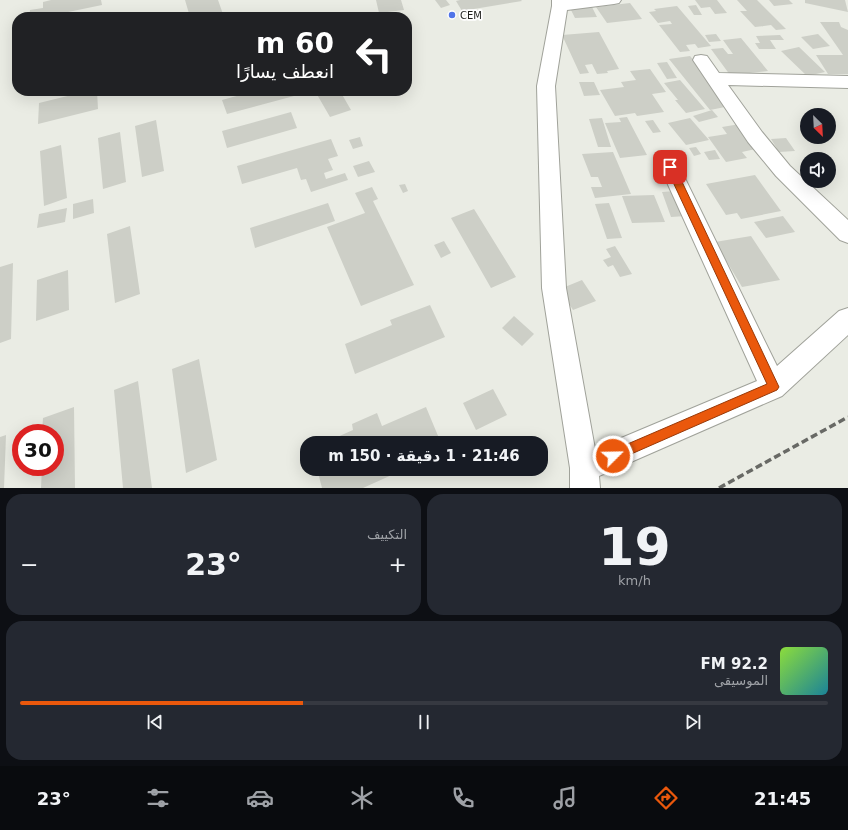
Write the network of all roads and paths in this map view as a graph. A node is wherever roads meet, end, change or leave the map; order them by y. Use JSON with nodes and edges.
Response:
{"nodes":[{"id":1,"x":614,"y":0,"type":"edge"},
{"id":2,"x":561,"y":2,"type":"edge"},
{"id":3,"x":701,"y":60,"type":"dead end"},
{"id":4,"x":713,"y":78,"type":"junction"},
{"id":5,"x":848,"y":82,"type":"edge"},
{"id":6,"x":670,"y":167,"type":"dead end"},
{"id":7,"x":848,"y":234,"type":"edge"},
{"id":8,"x":848,"y":319,"type":"edge"},
{"id":9,"x":773,"y":387,"type":"junction"},
{"id":10,"x":585,"y":478,"type":"edge"}],
"edges":[{"from":1,"to":2,"type":"street"},
{"from":2,"to":10,"type":"street"},
{"from":3,"to":4,"type":"street"},
{"from":4,"to":5,"type":"street"},
{"from":4,"to":7,"type":"street"},
{"from":6,"to":9,"type":"street"},
{"from":8,"to":9,"type":"street"},
{"from":9,"to":10,"type":"street"}]}
